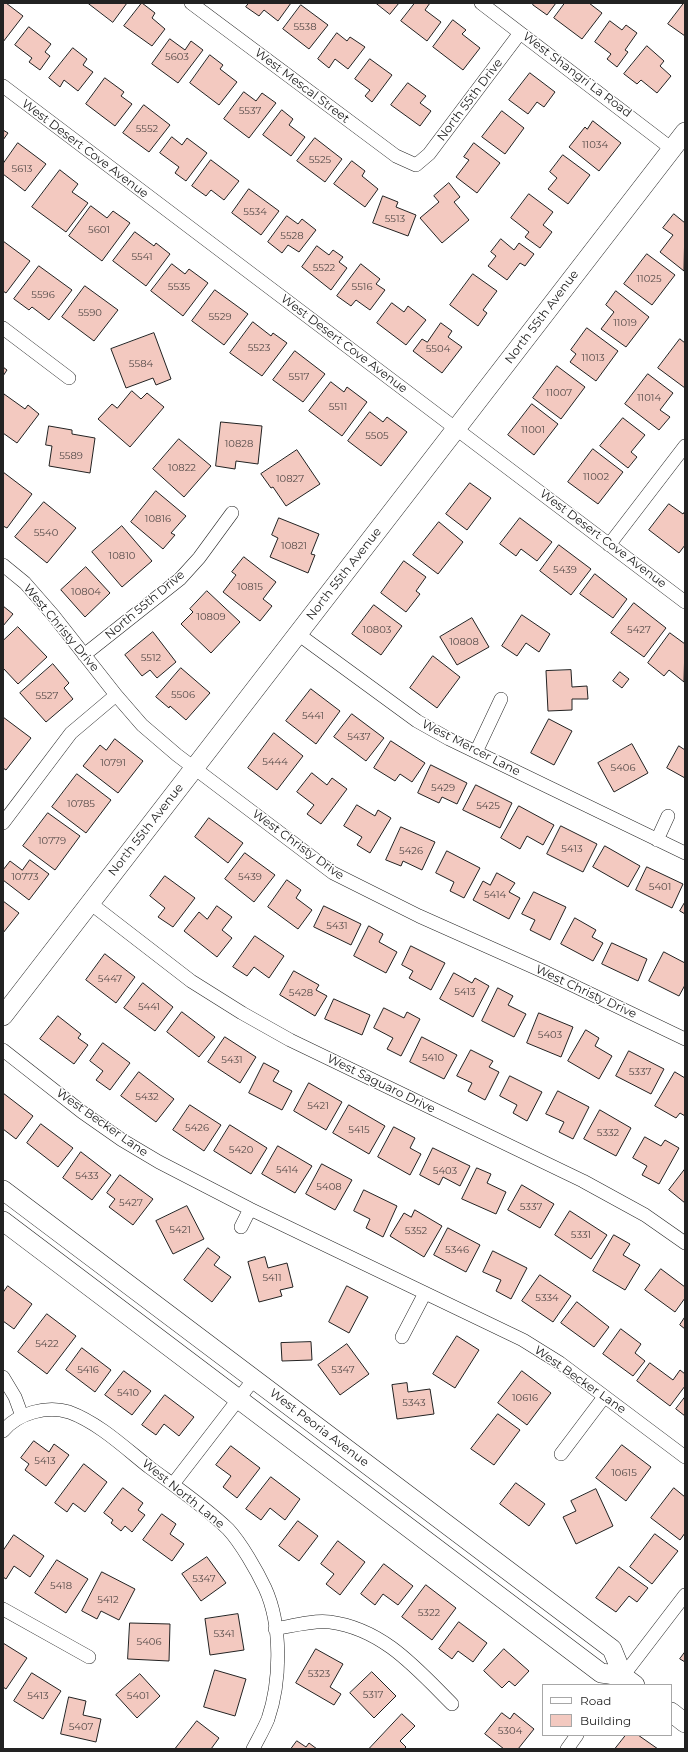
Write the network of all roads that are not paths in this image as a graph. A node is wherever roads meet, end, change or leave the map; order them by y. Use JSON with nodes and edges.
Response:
{"nodes":[{"id":1,"x":191,"y":3,"type":"edge"},
{"id":2,"x":481,"y":3,"type":"edge"},
{"id":3,"x":520,"y":33,"type":"junction"},
{"id":4,"x":3,"y":86,"type":"edge"},
{"id":5,"x":685,"y":132,"type":"edge"},
{"id":6,"x":672,"y":148,"type":"junction"},
{"id":7,"x":416,"y":165,"type":"joint"},
{"id":8,"x":3,"y":328,"type":"edge"},
{"id":9,"x":69,"y":378,"type":"dead end"},
{"id":10,"x":457,"y":428,"type":"junction"},
{"id":11,"x":685,"y":446,"type":"edge"},
{"id":12,"x":232,"y":513,"type":"dead end"},
{"id":13,"x":609,"y":545,"type":"junction"},
{"id":14,"x":3,"y":565,"type":"edge"},
{"id":15,"x":685,"y":602,"type":"edge"},
{"id":16,"x":298,"y":634,"type":"junction"},
{"id":17,"x":84,"y":656,"type":"junction"},
{"id":18,"x":116,"y":695,"type":"junction"},
{"id":19,"x":501,"y":699,"type":"dead end"},
{"id":20,"x":476,"y":752,"type":"junction"},
{"id":21,"x":194,"y":768,"type":"junction"},
{"id":22,"x":668,"y":816,"type":"dead end"},
{"id":23,"x":3,"y":823,"type":"edge"},
{"id":24,"x":657,"y":840,"type":"junction"},
{"id":25,"x":685,"y":853,"type":"edge"},
{"id":26,"x":90,"y":903,"type":"junction"},
{"id":27,"x":3,"y":1016,"type":"edge"},
{"id":28,"x":685,"y":1039,"type":"edge"},
{"id":29,"x":3,"y":1050,"type":"edge"},
{"id":30,"x":3,"y":1190,"type":"edge"},
{"id":31,"x":250,"y":1209,"type":"junction"},
{"id":32,"x":3,"y":1221,"type":"edge"},
{"id":33,"x":240,"y":1227,"type":"dead end"},
{"id":34,"x":685,"y":1243,"type":"edge"},
{"id":35,"x":425,"y":1293,"type":"junction"},
{"id":36,"x":402,"y":1337,"type":"dead end"},
{"id":37,"x":3,"y":1378,"type":"edge"},
{"id":38,"x":254,"y":1379,"type":"junction"},
{"id":39,"x":604,"y":1397,"type":"junction"},
{"id":40,"x":238,"y":1400,"type":"junction"},
{"id":41,"x":22,"y":1416,"type":"junction"},
{"id":42,"x":3,"y":1431,"type":"edge"},
{"id":43,"x":561,"y":1454,"type":"dead end"},
{"id":44,"x":685,"y":1457,"type":"edge"},
{"id":45,"x":173,"y":1484,"type":"junction"},
{"id":46,"x":685,"y":1595,"type":"edge"},
{"id":47,"x":3,"y":1609,"type":"edge"},
{"id":48,"x":275,"y":1629,"type":"junction"},
{"id":49,"x":89,"y":1657,"type":"dead end"},
{"id":50,"x":624,"y":1682,"type":"edge"},
{"id":51,"x":452,"y":1704,"type":"dead end"},
{"id":52,"x":672,"y":1713,"type":"edge"},
{"id":53,"x":685,"y":1723,"type":"edge"},
{"id":54,"x":577,"y":1736,"type":"edge"},
{"id":55,"x":253,"y":1749,"type":"edge"},
{"id":56,"x":567,"y":1749,"type":"edge"}],
"edges":[{"from":1,"to":7,"type":"street","name":"West Mescal Street"},
{"from":2,"to":3,"type":"street","name":"West Shangri La Road"},
{"from":3,"to":6,"type":"street","name":"West Shangri La Road"},
{"from":3,"to":7,"type":"street","name":"North 55th Drive"},
{"from":4,"to":10,"type":"street","name":"West Desert Cove Avenue"},
{"from":5,"to":6,"type":"main road","name":"North 55th Avenue"},
{"from":6,"to":10,"type":"main road","name":"North 55th Avenue"},
{"from":8,"to":9,"type":"street"},
{"from":10,"to":13,"type":"street","name":"West Desert Cove Avenue"},
{"from":10,"to":16,"type":"main road","name":"North 55th Avenue"},
{"from":11,"to":13,"type":"street"},
{"from":12,"to":17,"type":"street","name":"North 55th Drive"},
{"from":13,"to":15,"type":"street","name":"West Desert Cove Avenue"},
{"from":14,"to":17,"type":"street","name":"West Christy Drive"},
{"from":16,"to":20,"type":"street","name":"West Mercer Lane"},
{"from":16,"to":21,"type":"main road","name":"North 55th Avenue"},
{"from":17,"to":18,"type":"street","name":"West Christy Drive"},
{"from":18,"to":21,"type":"street","name":"West Christy Drive"},
{"from":18,"to":23,"type":"street"},
{"from":19,"to":20,"type":"street"},
{"from":20,"to":24,"type":"street","name":"West Mercer Lane"},
{"from":21,"to":26,"type":"main road","name":"North 55th Avenue"},
{"from":21,"to":28,"type":"street","name":"West Christy Drive"},
{"from":22,"to":24,"type":"street"},
{"from":24,"to":25,"type":"street","name":"West Mercer Lane"},
{"from":26,"to":27,"type":"main road","name":"North 55th Avenue"},
{"from":26,"to":34,"type":"street","name":"West Saguaro Drive"},
{"from":29,"to":31,"type":"street","name":"West Becker Lane"},
{"from":30,"to":38,"type":"main road","name":"West Peoria Avenue"},
{"from":31,"to":33,"type":"street"},
{"from":31,"to":35,"type":"street","name":"West Becker Lane"},
{"from":32,"to":40,"type":"main road"},
{"from":35,"to":36,"type":"street"},
{"from":35,"to":39,"type":"street","name":"West Becker Lane"},
{"from":37,"to":41,"type":"street"},
{"from":38,"to":40,"type":"street"},
{"from":38,"to":50,"type":"main road","name":"West Peoria Avenue"},
{"from":39,"to":43,"type":"street"},
{"from":39,"to":44,"type":"street","name":"West Becker Lane"},
{"from":40,"to":45,"type":"street"},
{"from":40,"to":50,"type":"main road"},
{"from":41,"to":42,"type":"street"},
{"from":41,"to":45,"type":"street","name":"West North Lane"},
{"from":45,"to":48,"type":"street","name":"West North Lane"},
{"from":46,"to":50,"type":"street"},
{"from":47,"to":49,"type":"street"},
{"from":48,"to":51,"type":"street"},
{"from":48,"to":55,"type":"street","name":"West North Lane"},
{"from":52,"to":53,"type":"main road"},
{"from":54,"to":56,"type":"street"}]}
